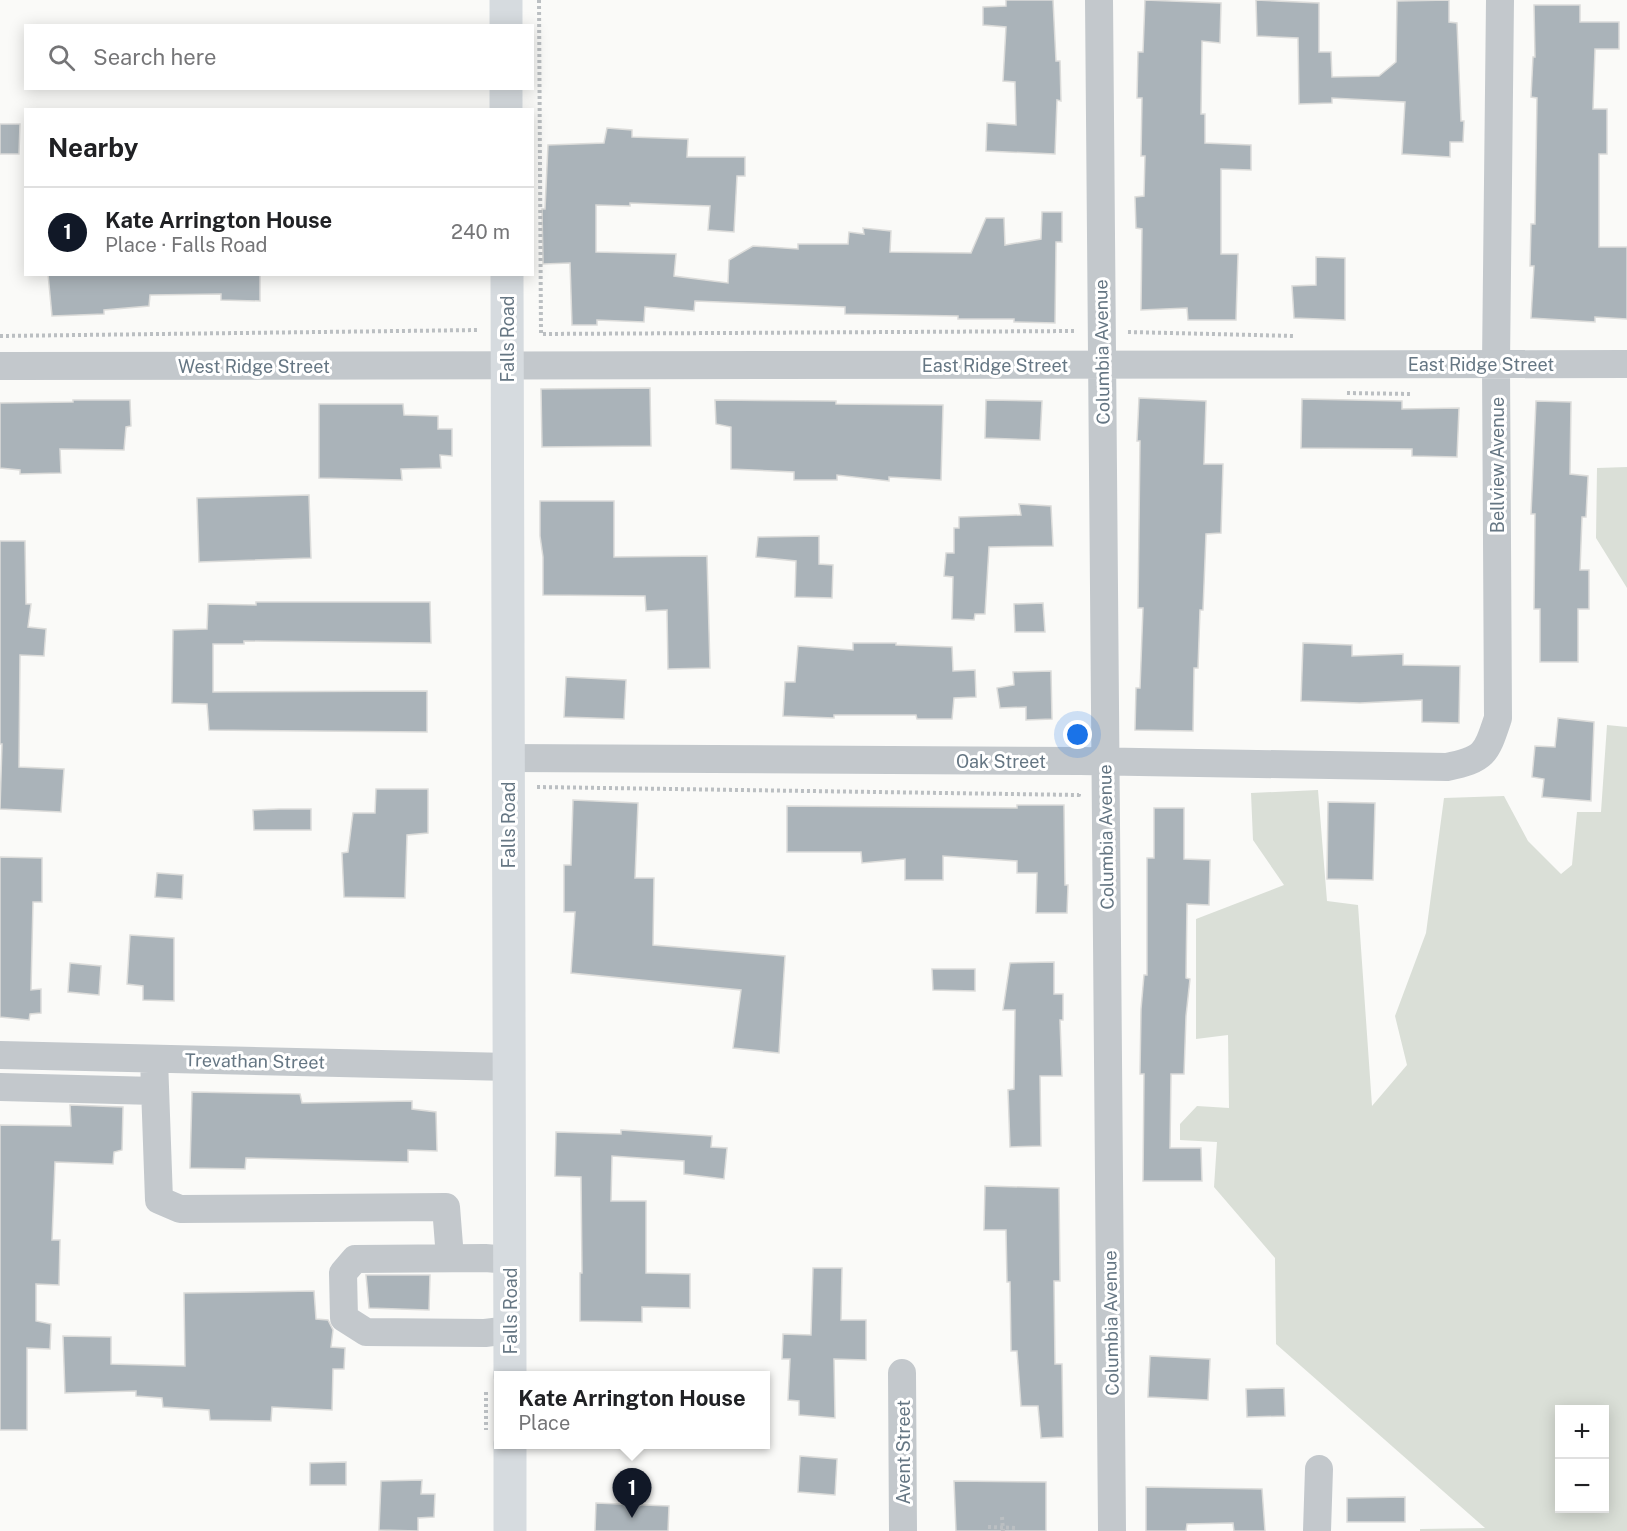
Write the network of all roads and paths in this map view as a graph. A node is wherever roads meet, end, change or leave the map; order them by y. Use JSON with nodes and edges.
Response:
{"nodes":[{"id":1,"x":506,"y":0,"type":"edge"},
{"id":2,"x":539,"y":0,"type":"edge"},
{"id":3,"x":1099,"y":0,"type":"edge"},
{"id":4,"x":1500,"y":0,"type":"edge"},
{"id":5,"x":506,"y":24,"type":"edge"},
{"id":6,"x":506,"y":90,"type":"edge"},
{"id":7,"x":506,"y":108,"type":"edge"},
{"id":8,"x":507,"y":276,"type":"edge"},
{"id":9,"x":1128,"y":322,"type":"dead end"},
{"id":10,"x":483,"y":330,"type":"dead end"},
{"id":11,"x":1083,"y":331,"type":"dead end"},
{"id":12,"x":0,"y":336,"type":"edge"},
{"id":13,"x":1297,"y":336,"type":"dead end"},
{"id":14,"x":1496,"y":364,"type":"junction"},
{"id":15,"x":1627,"y":364,"type":"edge"},
{"id":16,"x":1102,"y":365,"type":"junction"},
{"id":17,"x":0,"y":366,"type":"edge"},
{"id":18,"x":507,"y":366,"type":"junction"},
{"id":19,"x":1340,"y":393,"type":"dead end"},
{"id":20,"x":1410,"y":394,"type":"dead end"},
{"id":21,"x":1488,"y":748,"type":"joint"},
{"id":22,"x":508,"y":758,"type":"junction"},
{"id":23,"x":1093,"y":762,"type":"junction"},
{"id":24,"x":534,"y":787,"type":"dead end"},
{"id":25,"x":0,"y":1055,"type":"edge"},
{"id":26,"x":70,"y":1057,"type":"junction"},
{"id":27,"x":154,"y":1059,"type":"junction"},
{"id":28,"x":509,"y":1067,"type":"junction"},
{"id":29,"x":0,"y":1087,"type":"edge"},
{"id":30,"x":70,"y":1089,"type":"junction"},
{"id":31,"x":155,"y":1090,"type":"junction"},
{"id":32,"x":450,"y":1258,"type":"junction"},
{"id":33,"x":510,"y":1260,"type":"junction"},
{"id":34,"x":510,"y":1330,"type":"junction"},
{"id":35,"x":510,"y":1371,"type":"edge"},
{"id":36,"x":902,"y":1373,"type":"dead end"},
{"id":37,"x":510,"y":1449,"type":"edge"},
{"id":38,"x":1319,"y":1469,"type":"dead end"},
{"id":39,"x":1002,"y":1516,"type":"dead end"},
{"id":40,"x":988,"y":1527,"type":"dead end"},
{"id":41,"x":1017,"y":1528,"type":"dead end"},
{"id":42,"x":1003,"y":1529,"type":"edge"},
{"id":43,"x":510,"y":1531,"type":"edge"},
{"id":44,"x":903,"y":1531,"type":"edge"},
{"id":45,"x":1112,"y":1531,"type":"edge"},
{"id":46,"x":1317,"y":1531,"type":"edge"}],
"edges":[{"from":1,"to":5,"type":"main road"},
{"from":2,"to":11,"type":"path"},
{"from":3,"to":16,"type":"street","name":"Columbia Avenue"},
{"from":4,"to":14,"type":"street","name":"Bellview Avenue"},
{"from":6,"to":7,"type":"main road"},
{"from":8,"to":18,"type":"main road","name":"Falls Road"},
{"from":9,"to":13,"type":"path"},
{"from":10,"to":12,"type":"path"},
{"from":14,"to":15,"type":"street","name":"East Ridge Street"},
{"from":14,"to":16,"type":"street","name":"East Ridge Street"},
{"from":14,"to":21,"type":"street","name":"Bellview Avenue"},
{"from":16,"to":18,"type":"street","name":"East Ridge Street"},
{"from":16,"to":23,"type":"street","name":"Columbia Avenue"},
{"from":17,"to":18,"type":"street","name":"West Ridge Street"},
{"from":18,"to":22,"type":"main road","name":"Falls Road"},
{"from":19,"to":20,"type":"path"},
{"from":21,"to":23,"type":"street","name":"Oak Street"},
{"from":22,"to":23,"type":"street","name":"Oak Street"},
{"from":22,"to":28,"type":"main road","name":"Falls Road"},
{"from":23,"to":24,"type":"path"},
{"from":23,"to":45,"type":"street","name":"Columbia Avenue"},
{"from":25,"to":26,"type":"street","name":"Trevathan Street"},
{"from":26,"to":27,"type":"street","name":"Trevathan Street"},
{"from":26,"to":30,"type":"street"},
{"from":27,"to":28,"type":"street","name":"Trevathan Street"},
{"from":27,"to":31,"type":"street"},
{"from":28,"to":33,"type":"main road","name":"Falls Road"},
{"from":29,"to":30,"type":"street"},
{"from":30,"to":31,"type":"street"},
{"from":31,"to":32,"type":"street"},
{"from":32,"to":33,"type":"street"},
{"from":32,"to":34,"type":"street"},
{"from":33,"to":34,"type":"main road","name":"Falls Road"},
{"from":34,"to":35,"type":"main road","name":"Falls Road"},
{"from":36,"to":44,"type":"street","name":"Avent Street"},
{"from":37,"to":43,"type":"main road"},
{"from":38,"to":46,"type":"street"},
{"from":39,"to":42,"type":"path"},
{"from":40,"to":42,"type":"path"},
{"from":41,"to":42,"type":"path"}]}
